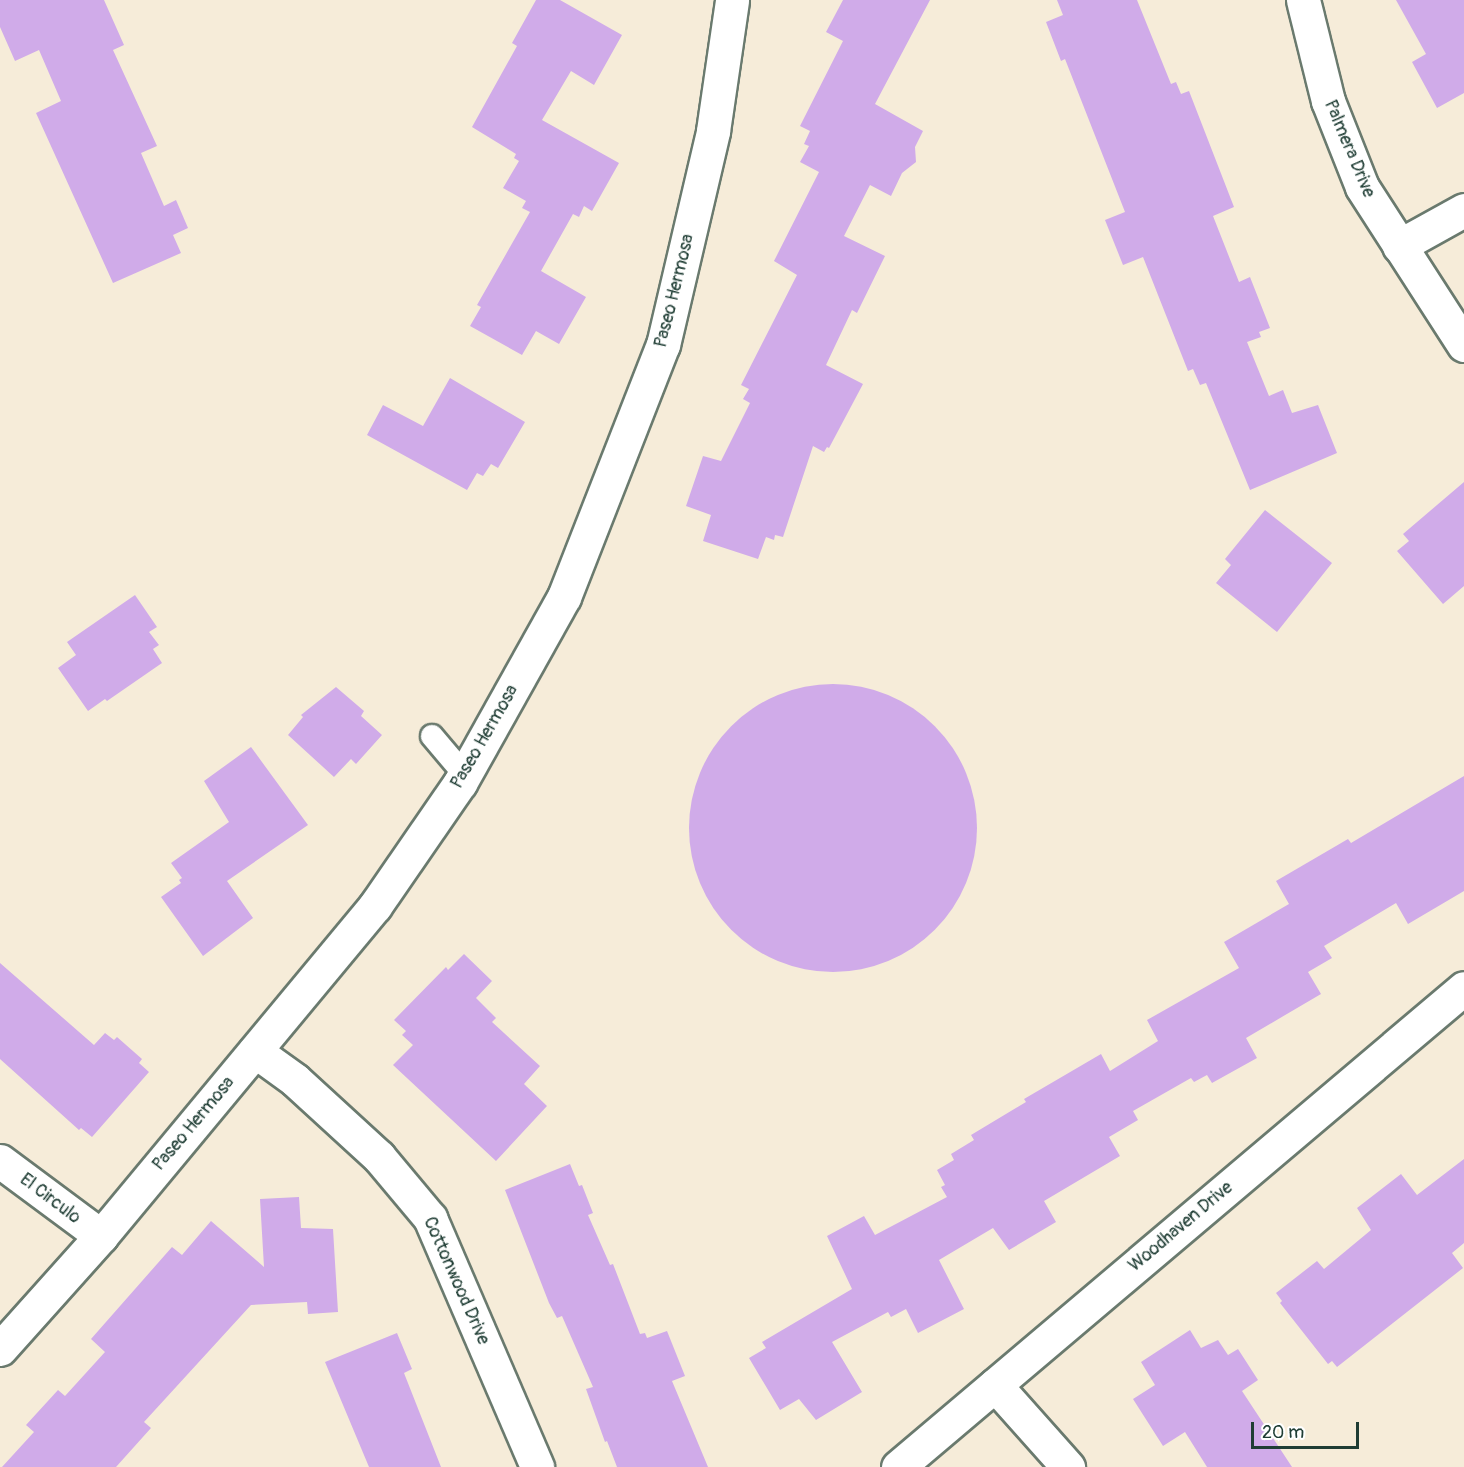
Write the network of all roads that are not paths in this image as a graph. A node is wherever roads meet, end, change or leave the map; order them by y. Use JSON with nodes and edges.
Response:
{"nodes":[{"id":1,"x":732,"y":0,"type":"edge"},
{"id":2,"x":1303,"y":0,"type":"edge"},
{"id":3,"x":1464,"y":210,"type":"edge"},
{"id":4,"x":1399,"y":246,"type":"junction"},
{"id":5,"x":1464,"y":345,"type":"edge"},
{"id":6,"x":432,"y":736,"type":"dead end"},
{"id":7,"x":465,"y":775,"type":"junction"},
{"id":8,"x":1464,"y":988,"type":"edge"},
{"id":9,"x":255,"y":1051,"type":"junction"},
{"id":10,"x":0,"y":1161,"type":"edge"},
{"id":11,"x":101,"y":1236,"type":"junction"},
{"id":12,"x":0,"y":1349,"type":"edge"},
{"id":13,"x":995,"y":1385,"type":"junction"},
{"id":14,"x":537,"y":1467,"type":"edge"},
{"id":15,"x":898,"y":1467,"type":"edge"},
{"id":16,"x":1068,"y":1467,"type":"edge"}],
"edges":[{"from":1,"to":7,"type":"street","name":"Paseo Hermosa"},
{"from":2,"to":4,"type":"street","name":"Palmera Drive"},
{"from":3,"to":4,"type":"street"},
{"from":4,"to":5,"type":"street","name":"Palmera Drive"},
{"from":6,"to":7,"type":"lane"},
{"from":7,"to":9,"type":"street","name":"Paseo Hermosa"},
{"from":8,"to":13,"type":"street","name":"Woodhaven Drive"},
{"from":9,"to":11,"type":"street","name":"Paseo Hermosa"},
{"from":9,"to":14,"type":"street","name":"Cottonwood Drive"},
{"from":10,"to":11,"type":"street","name":"El Circulo"},
{"from":11,"to":12,"type":"street","name":"Paseo Hermosa"},
{"from":13,"to":15,"type":"street","name":"Woodhaven Drive"},
{"from":13,"to":16,"type":"street"}]}
